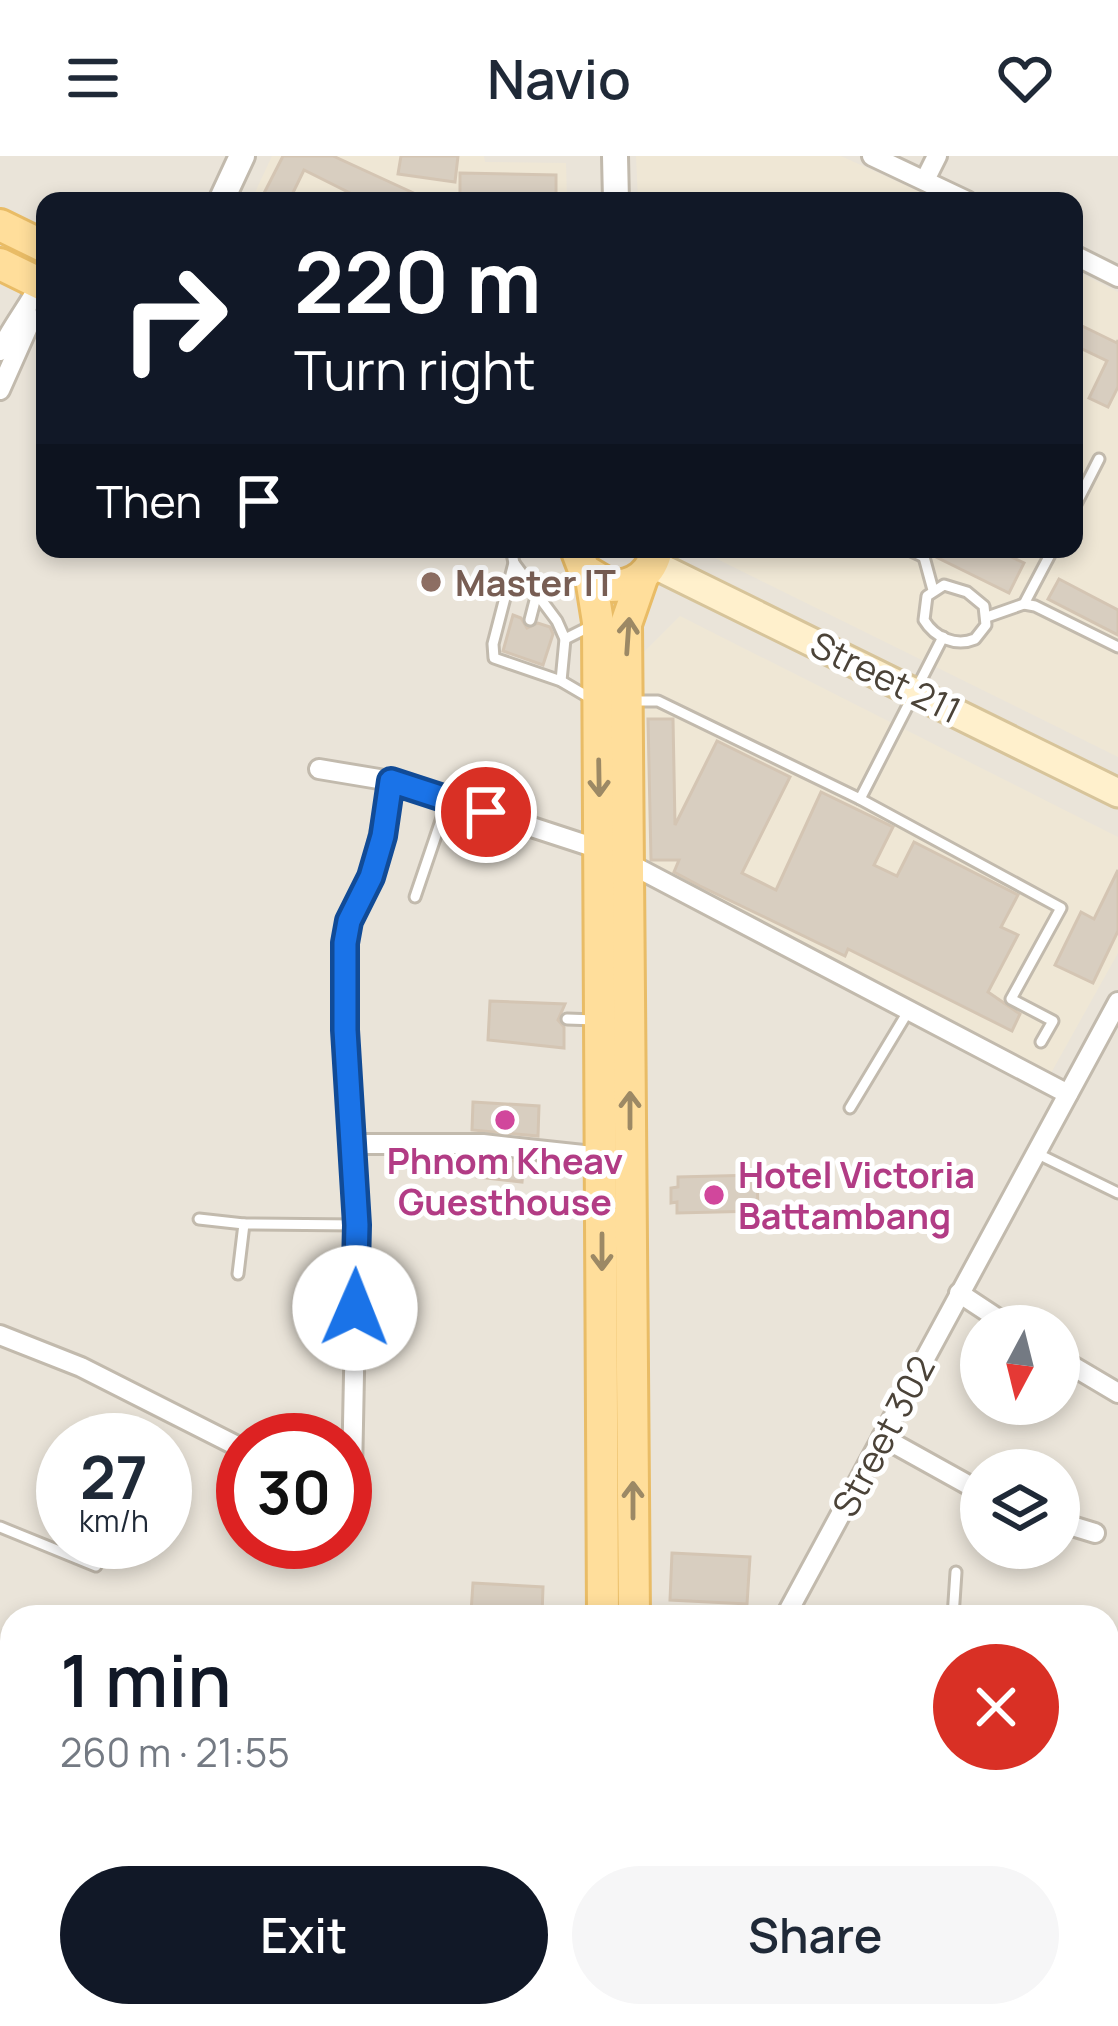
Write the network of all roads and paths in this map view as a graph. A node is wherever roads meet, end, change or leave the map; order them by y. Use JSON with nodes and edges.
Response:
{"nodes":[{"id":1,"x":242,"y":156,"type":"edge"},
{"id":2,"x":615,"y":156,"type":"edge"},
{"id":3,"x":872,"y":156,"type":"edge"},
{"id":4,"x":937,"y":156,"type":"edge"},
{"id":5,"x":926,"y":180,"type":"junction"},
{"id":6,"x":225,"y":192,"type":"edge"},
{"id":7,"x":616,"y":192,"type":"edge"},
{"id":8,"x":949,"y":192,"type":"edge"},
{"id":9,"x":0,"y":225,"type":"edge"},
{"id":10,"x":36,"y":243,"type":"edge"},
{"id":11,"x":1083,"y":260,"type":"edge"},
{"id":12,"x":0,"y":264,"type":"edge"},
{"id":13,"x":1118,"y":277,"type":"edge"},
{"id":14,"x":36,"y":278,"type":"edge"},
{"id":15,"x":36,"y":296,"type":"edge"},
{"id":16,"x":27,"y":312,"type":"junction"},
{"id":17,"x":0,"y":351,"type":"edge"},
{"id":18,"x":0,"y":390,"type":"edge"},
{"id":19,"x":1099,"y":459,"type":"dead end"},
{"id":20,"x":1083,"y":490,"type":"edge"},
{"id":21,"x":513,"y":558,"type":"edge"},
{"id":22,"x":578,"y":558,"type":"edge"},
{"id":23,"x":926,"y":558,"type":"edge"},
{"id":24,"x":1048,"y":558,"type":"edge"},
{"id":25,"x":514,"y":562,"type":"junction"},
{"id":26,"x":650,"y":564,"type":"edge"},
{"id":27,"x":592,"y":578,"type":"junction"},
{"id":28,"x":933,"y":590,"type":"junction"},
{"id":29,"x":536,"y":593,"type":"junction"},
{"id":30,"x":1024,"y":604,"type":"junction"},
{"id":31,"x":987,"y":616,"type":"junction"},
{"id":32,"x":530,"y":620,"type":"dead end"},
{"id":33,"x":598,"y":622,"type":"junction"},
{"id":34,"x":943,"y":637,"type":"junction"},
{"id":35,"x":565,"y":639,"type":"junction"},
{"id":36,"x":1118,"y":647,"type":"edge"},
{"id":37,"x":561,"y":681,"type":"junction"},
{"id":38,"x":916,"y":691,"type":"junction"},
{"id":39,"x":613,"y":702,"type":"junction"},
{"id":40,"x":319,"y":769,"type":"dead end"},
{"id":41,"x":391,"y":781,"type":"junction"},
{"id":42,"x":1118,"y":793,"type":"edge"},
{"id":43,"x":860,"y":799,"type":"junction"},
{"id":44,"x":448,"y":800,"type":"junction"},
{"id":45,"x":599,"y":849,"type":"junction"},
{"id":46,"x":628,"y":863,"type":"junction"},
{"id":47,"x":415,"y":897,"type":"dead end"},
{"id":48,"x":1118,"y":1002,"type":"edge"},
{"id":49,"x":908,"y":1010,"type":"junction"},
{"id":50,"x":567,"y":1019,"type":"dead end"},
{"id":51,"x":601,"y":1020,"type":"junction"},
{"id":52,"x":1041,"y":1042,"type":"dead end"},
{"id":53,"x":1068,"y":1094,"type":"junction"},
{"id":54,"x":850,"y":1108,"type":"dead end"},
{"id":55,"x":351,"y":1144,"type":"junction"},
{"id":56,"x":1036,"y":1153,"type":"junction"},
{"id":57,"x":602,"y":1157,"type":"junction"},
{"id":58,"x":1118,"y":1192,"type":"edge"},
{"id":59,"x":199,"y":1219,"type":"dead end"},
{"id":60,"x":244,"y":1224,"type":"junction"},
{"id":61,"x":357,"y":1225,"type":"junction"},
{"id":62,"x":238,"y":1274,"type":"dead end"},
{"id":63,"x":958,"y":1293,"type":"junction"},
{"id":64,"x":977,"y":1305,"type":"edge"},
{"id":65,"x":0,"y":1335,"type":"edge"},
{"id":66,"x":1080,"y":1370,"type":"edge"},
{"id":67,"x":1118,"y":1393,"type":"edge"},
{"id":68,"x":353,"y":1413,"type":"edge"},
{"id":69,"x":216,"y":1435,"type":"edge"},
{"id":70,"x":882,"y":1437,"type":"junction"},
{"id":71,"x":960,"y":1480,"type":"edge"},
{"id":72,"x":0,"y":1527,"type":"edge"},
{"id":73,"x":1080,"y":1528,"type":"edge"},
{"id":74,"x":1095,"y":1533,"type":"dead end"},
{"id":75,"x":36,"y":1541,"type":"edge"},
{"id":76,"x":956,"y":1572,"type":"dead end"},
{"id":77,"x":603,"y":1605,"type":"edge"},
{"id":78,"x":634,"y":1605,"type":"edge"},
{"id":79,"x":791,"y":1605,"type":"edge"},
{"id":80,"x":953,"y":1605,"type":"edge"}],
"edges":[{"from":1,"to":6,"type":"street"},
{"from":2,"to":7,"type":"street"},
{"from":3,"to":5,"type":"street"},
{"from":4,"to":5,"type":"street"},
{"from":5,"to":8,"type":"street"},
{"from":9,"to":10,"type":"main road"},
{"from":11,"to":13,"type":"street"},
{"from":12,"to":14,"type":"main road"},
{"from":15,"to":16,"type":"street"},
{"from":16,"to":17,"type":"street"},
{"from":16,"to":18,"type":"street"},
{"from":19,"to":20,"type":"lane"},
{"from":21,"to":25,"type":"lane"},
{"from":22,"to":27,"type":"main road"},
{"from":23,"to":28,"type":"lane"},
{"from":24,"to":30,"type":"lane"},
{"from":25,"to":29,"type":"lane"},
{"from":25,"to":37,"type":"lane"},
{"from":26,"to":27,"type":"main road"},
{"from":26,"to":38,"type":"main road","name":"Street 211"},
{"from":39,"to":26,"type":"main road","one_way":true},
{"from":27,"to":33,"type":"main road"},
{"from":28,"to":31,"type":"lane"},
{"from":28,"to":34,"type":"lane"},
{"from":29,"to":32,"type":"lane"},
{"from":29,"to":35,"type":"lane"},
{"from":30,"to":31,"type":"lane"},
{"from":30,"to":36,"type":"lane"},
{"from":31,"to":34,"type":"lane"},
{"from":33,"to":35,"type":"lane"},
{"from":33,"to":39,"type":"main road"},
{"from":34,"to":38,"type":"lane"},
{"from":35,"to":37,"type":"lane"},
{"from":37,"to":39,"type":"lane"},
{"from":38,"to":42,"type":"main road","name":"Street 211"},
{"from":38,"to":43,"type":"lane"},
{"from":39,"to":43,"type":"lane"},
{"from":39,"to":45,"type":"main road","one_way":true},
{"from":39,"to":46,"type":"main road"},
{"from":40,"to":41,"type":"street"},
{"from":41,"to":44,"type":"street"},
{"from":41,"to":55,"type":"street"},
{"from":43,"to":52,"type":"lane"},
{"from":44,"to":45,"type":"street"},
{"from":44,"to":47,"type":"lane"},
{"from":45,"to":51,"type":"main road"},
{"from":46,"to":49,"type":"street"},
{"from":78,"to":46,"type":"main road","one_way":true},
{"from":48,"to":53,"type":"street","name":"Street 302"},
{"from":49,"to":53,"type":"street"},
{"from":49,"to":54,"type":"lane"},
{"from":50,"to":51,"type":"lane"},
{"from":51,"to":57,"type":"main road"},
{"from":53,"to":56,"type":"street","name":"Street 302"},
{"from":55,"to":57,"type":"street"},
{"from":55,"to":61,"type":"street"},
{"from":56,"to":58,"type":"lane"},
{"from":56,"to":63,"type":"street","name":"Street 302"},
{"from":57,"to":77,"type":"main road","one_way":true},
{"from":59,"to":60,"type":"lane"},
{"from":60,"to":61,"type":"lane"},
{"from":60,"to":62,"type":"lane"},
{"from":61,"to":68,"type":"street"},
{"from":63,"to":64,"type":"street"},
{"from":63,"to":70,"type":"street","name":"Street 302"},
{"from":65,"to":69,"type":"street"},
{"from":66,"to":67,"type":"street"},
{"from":70,"to":71,"type":"street"},
{"from":70,"to":79,"type":"street","name":"Street 302"},
{"from":72,"to":75,"type":"lane"},
{"from":73,"to":74,"type":"street"},
{"from":76,"to":80,"type":"lane"}]}
